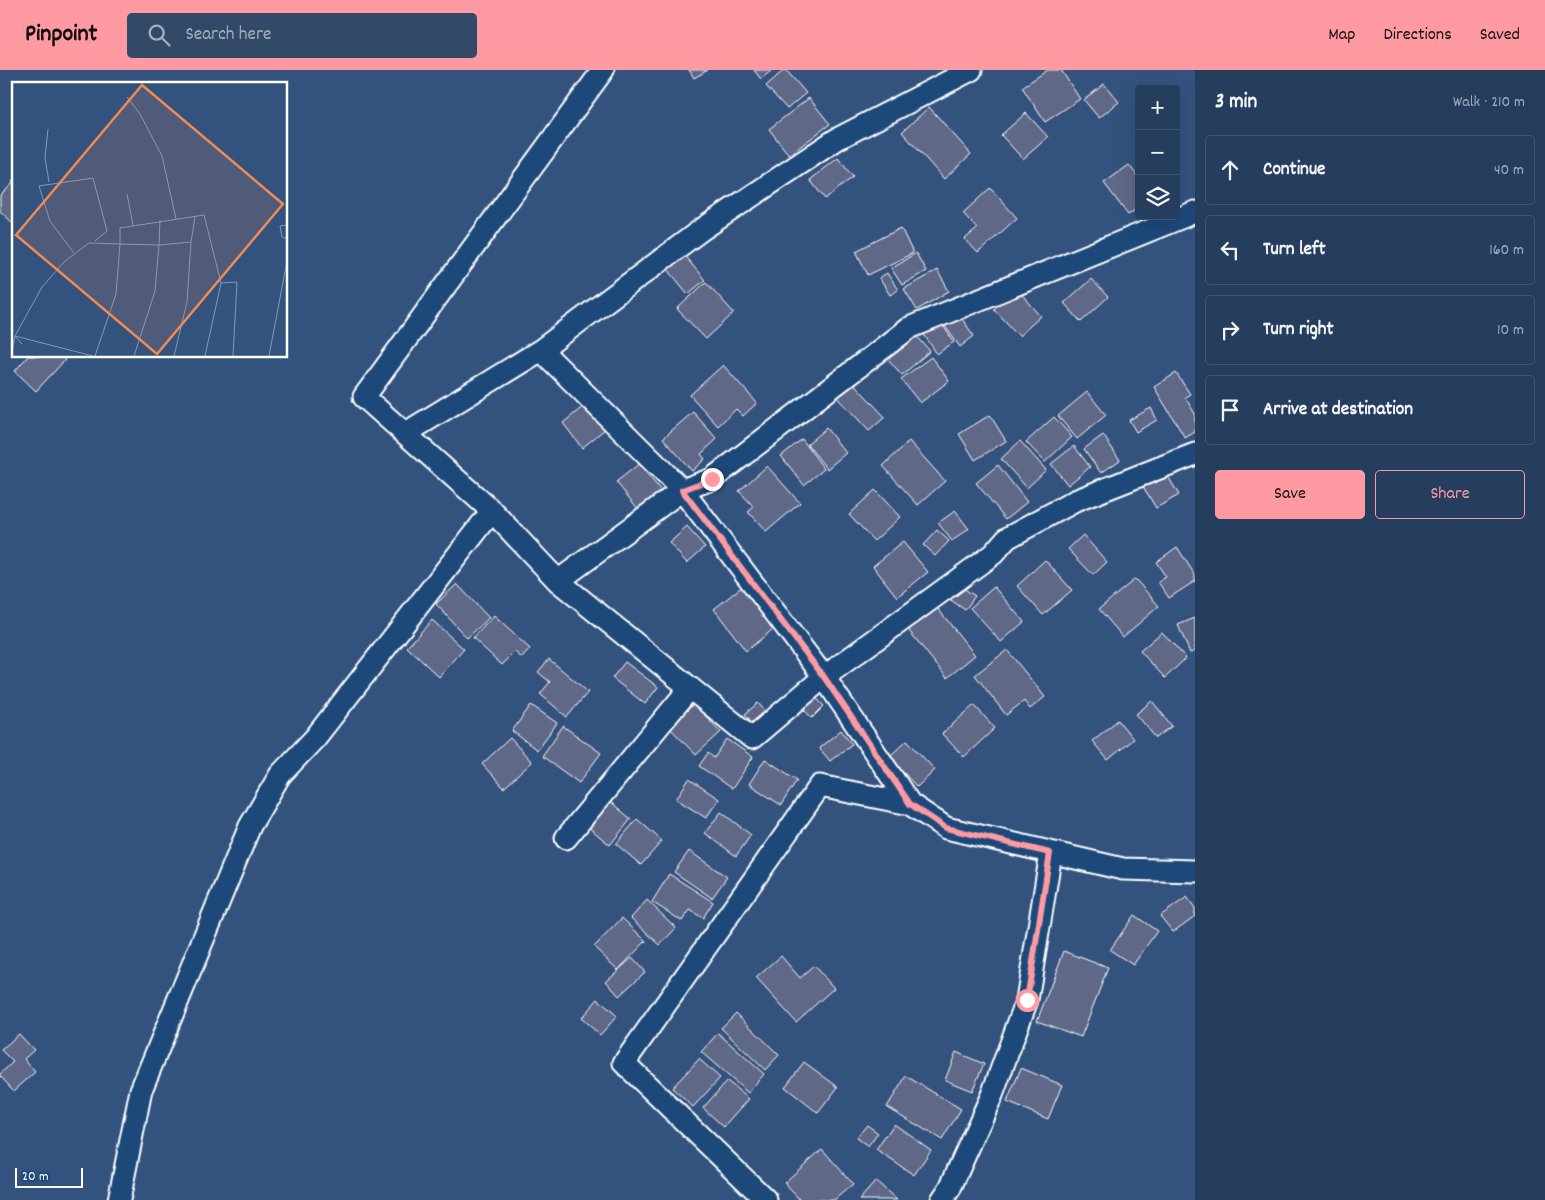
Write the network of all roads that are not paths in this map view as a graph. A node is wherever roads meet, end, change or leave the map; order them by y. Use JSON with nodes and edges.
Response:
{"nodes":[{"id":1,"x":603,"y":70,"type":"edge"},
{"id":2,"x":971,"y":70,"type":"edge"},
{"id":3,"x":1195,"y":212,"type":"edge"},
{"id":4,"x":541,"y":350,"type":"junction"},
{"id":5,"x":406,"y":433,"type":"junction"},
{"id":6,"x":1195,"y":454,"type":"edge"},
{"id":7,"x":682,"y":490,"type":"junction"},
{"id":8,"x":492,"y":511,"type":"junction"},
{"id":9,"x":558,"y":581,"type":"junction"},
{"id":10,"x":824,"y":677,"type":"junction"},
{"id":11,"x":690,"y":688,"type":"junction"},
{"id":12,"x":910,"y":804,"type":"junction"},
{"id":13,"x":566,"y":838,"type":"dead end"},
{"id":14,"x":1050,"y":853,"type":"junction"},
{"id":15,"x":1195,"y":871,"type":"edge"},
{"id":16,"x":119,"y":1200,"type":"edge"},
{"id":17,"x":766,"y":1200,"type":"edge"},
{"id":18,"x":942,"y":1200,"type":"edge"}],
"edges":[{"from":1,"to":5,"type":"street"},
{"from":2,"to":4,"type":"street"},
{"from":3,"to":7,"type":"street"},
{"from":4,"to":5,"type":"street"},
{"from":4,"to":7,"type":"street"},
{"from":5,"to":8,"type":"street"},
{"from":6,"to":10,"type":"street"},
{"from":7,"to":9,"type":"street"},
{"from":7,"to":10,"type":"street"},
{"from":8,"to":9,"type":"street"},
{"from":8,"to":16,"type":"street"},
{"from":9,"to":11,"type":"street"},
{"from":10,"to":11,"type":"street"},
{"from":10,"to":12,"type":"street"},
{"from":11,"to":13,"type":"street"},
{"from":12,"to":14,"type":"street"},
{"from":12,"to":17,"type":"street"},
{"from":14,"to":15,"type":"street"},
{"from":14,"to":18,"type":"street"}]}
